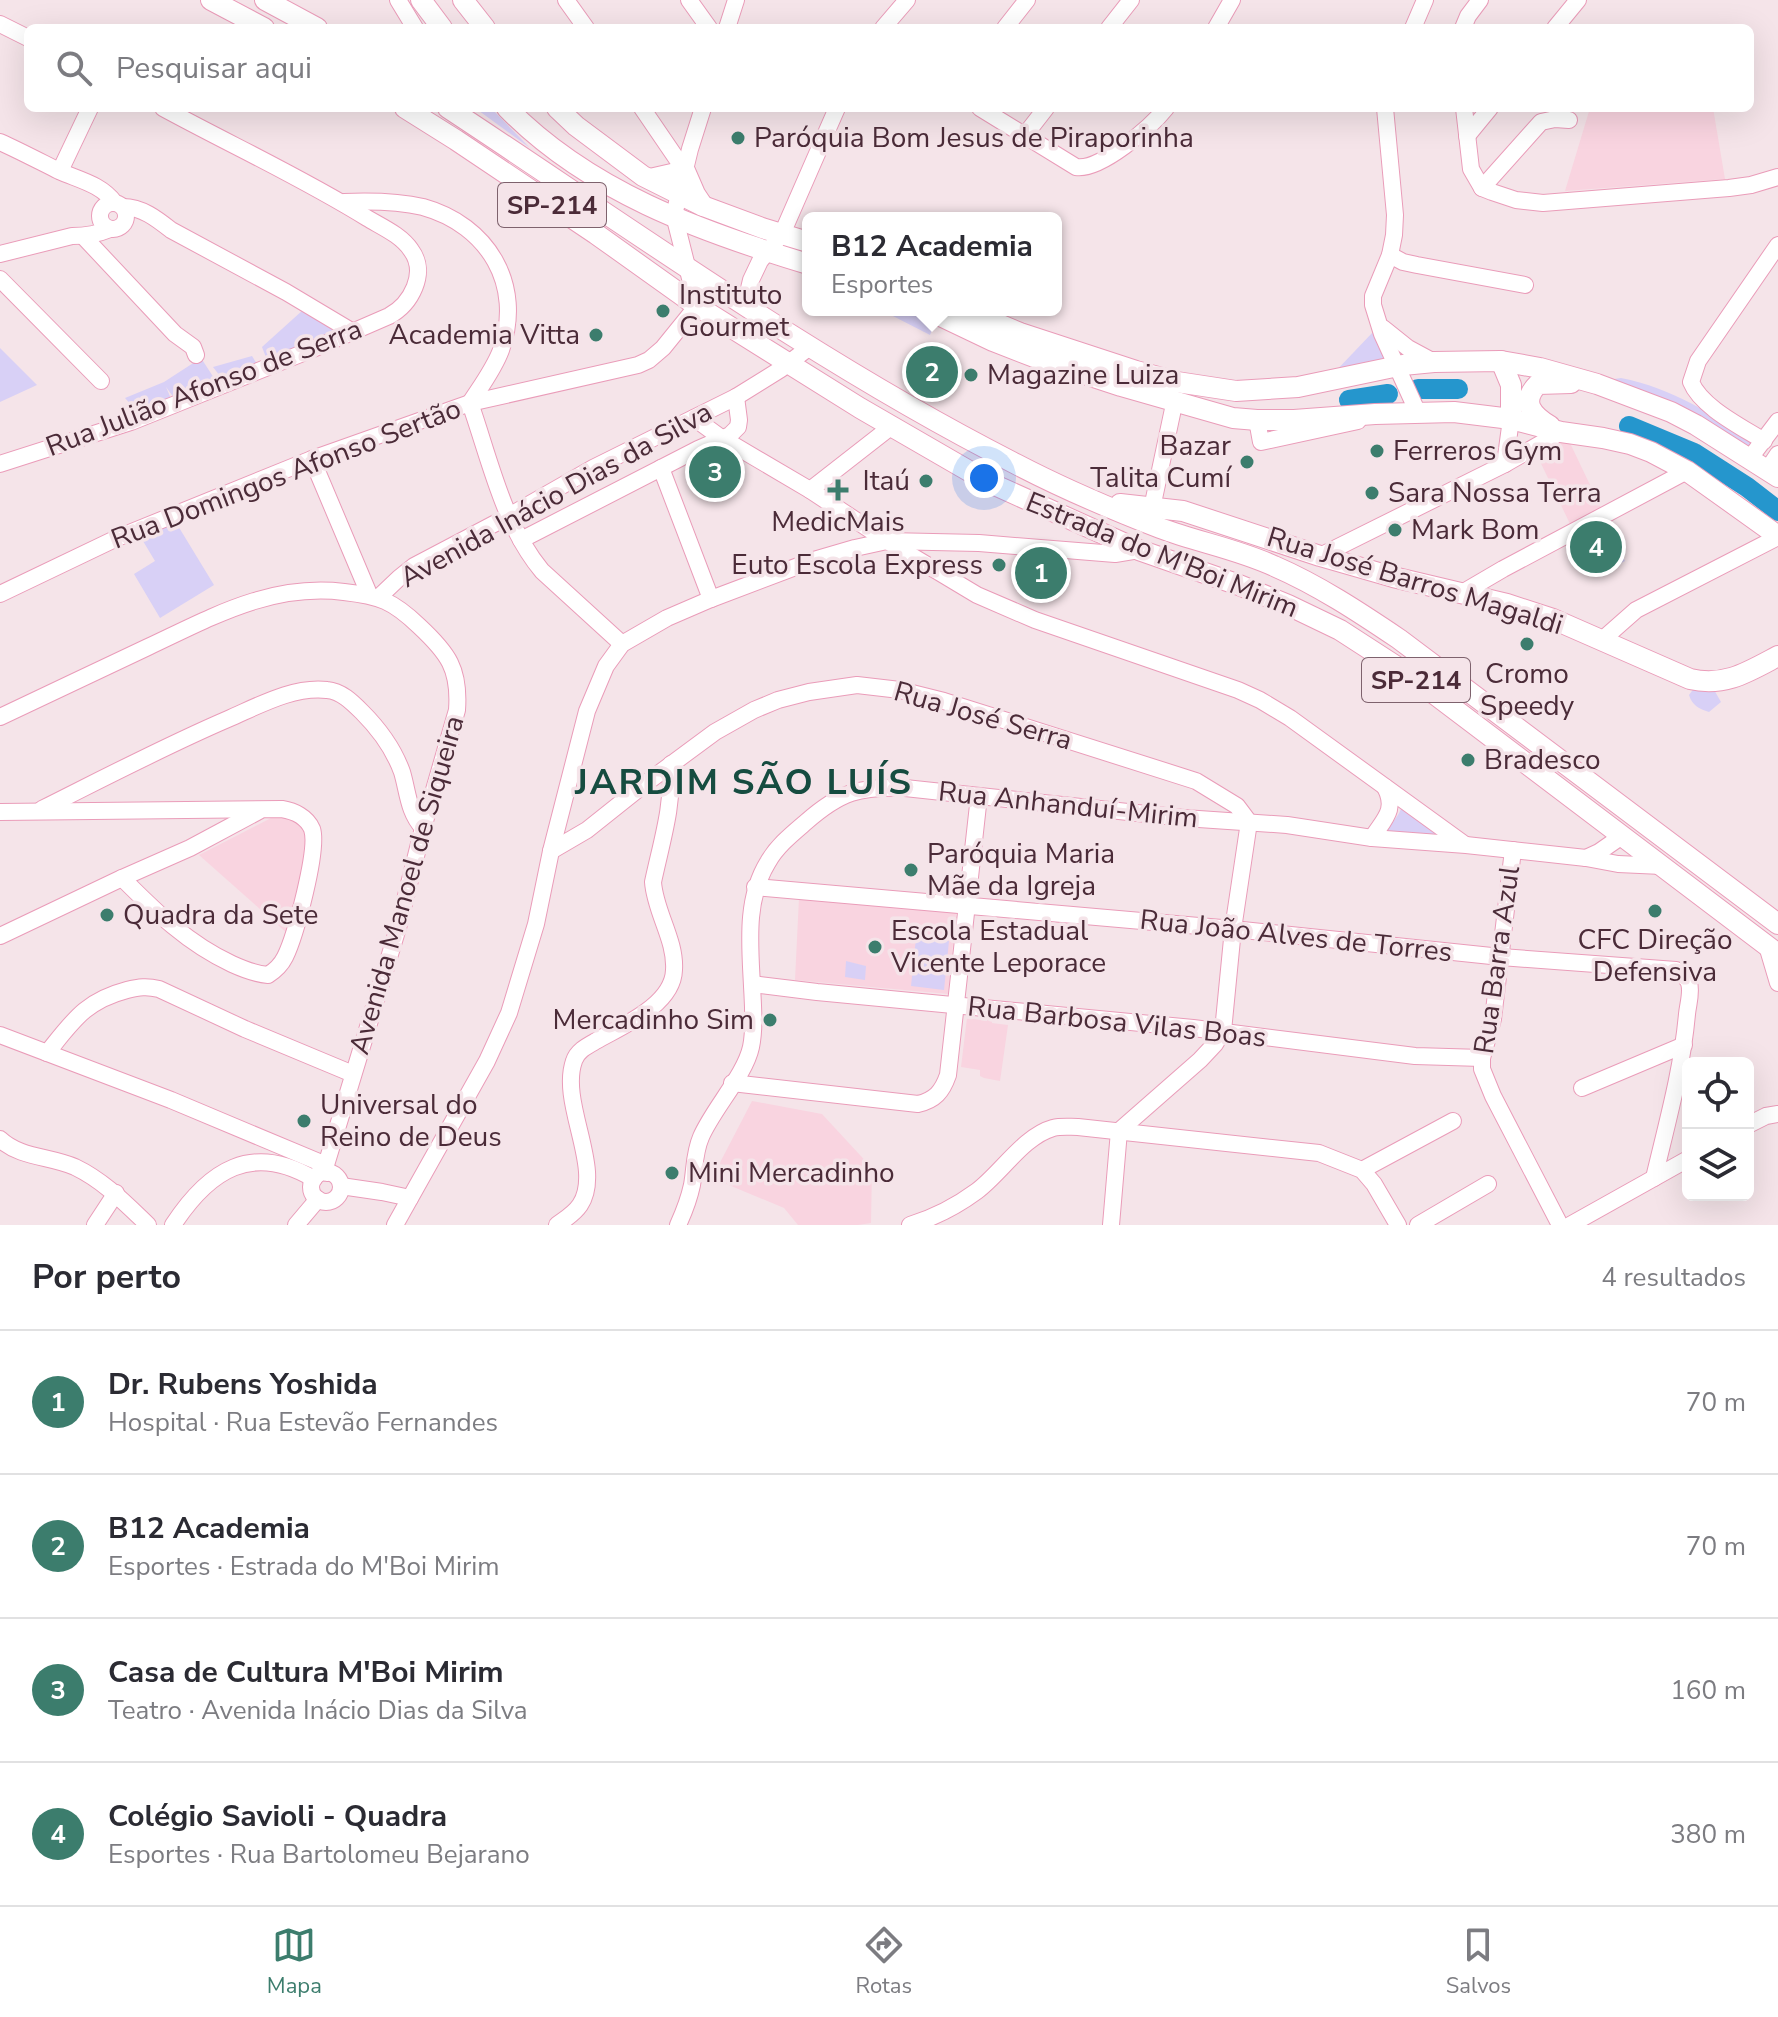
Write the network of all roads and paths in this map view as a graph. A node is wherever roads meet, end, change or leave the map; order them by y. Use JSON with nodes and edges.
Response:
{"nodes":[{"id":1,"x":211,"y":0,"type":"edge"},
{"id":2,"x":265,"y":0,"type":"edge"},
{"id":3,"x":398,"y":0,"type":"edge"},
{"id":4,"x":421,"y":0,"type":"edge"},
{"id":5,"x":463,"y":0,"type":"edge"},
{"id":6,"x":566,"y":0,"type":"edge"},
{"id":7,"x":689,"y":0,"type":"edge"},
{"id":8,"x":736,"y":0,"type":"edge"},
{"id":9,"x":907,"y":0,"type":"edge"},
{"id":10,"x":1027,"y":0,"type":"edge"},
{"id":11,"x":1131,"y":0,"type":"edge"},
{"id":12,"x":1232,"y":0,"type":"edge"},
{"id":13,"x":1425,"y":0,"type":"edge"},
{"id":14,"x":1480,"y":0,"type":"edge"},
{"id":15,"x":1578,"y":0,"type":"edge"},
{"id":16,"x":0,"y":24,"type":"edge"},
{"id":17,"x":256,"y":24,"type":"edge"},
{"id":18,"x":310,"y":24,"type":"edge"},
{"id":19,"x":413,"y":24,"type":"edge"},
{"id":20,"x":439,"y":24,"type":"edge"},
{"id":21,"x":482,"y":24,"type":"edge"},
{"id":22,"x":583,"y":24,"type":"edge"},
{"id":23,"x":706,"y":24,"type":"edge"},
{"id":24,"x":728,"y":24,"type":"edge"},
{"id":25,"x":886,"y":24,"type":"edge"},
{"id":26,"x":1008,"y":24,"type":"edge"},
{"id":27,"x":1112,"y":24,"type":"edge"},
{"id":28,"x":1218,"y":24,"type":"edge"},
{"id":29,"x":1415,"y":24,"type":"edge"},
{"id":30,"x":1465,"y":24,"type":"edge"},
{"id":31,"x":1558,"y":24,"type":"edge"},
{"id":32,"x":24,"y":36,"type":"edge"},
{"id":33,"x":88,"y":112,"type":"edge"},
{"id":34,"x":171,"y":112,"type":"edge"},
{"id":35,"x":411,"y":112,"type":"edge"},
{"id":36,"x":454,"y":112,"type":"edge"},
{"id":37,"x":467,"y":112,"type":"edge"},
{"id":38,"x":511,"y":112,"type":"edge"},
{"id":39,"x":562,"y":112,"type":"edge"},
{"id":40,"x":645,"y":112,"type":"edge"},
{"id":41,"x":702,"y":112,"type":"edge"},
{"id":42,"x":835,"y":112,"type":"edge"},
{"id":43,"x":987,"y":112,"type":"edge"},
{"id":44,"x":1043,"y":112,"type":"edge"},
{"id":45,"x":1163,"y":112,"type":"edge"},
{"id":46,"x":1385,"y":112,"type":"edge"},
{"id":47,"x":1464,"y":112,"type":"edge"},
{"id":48,"x":1487,"y":112,"type":"edge"},
{"id":49,"x":1569,"y":120,"type":"dead end"},
{"id":50,"x":476,"y":126,"type":"junction"},
{"id":51,"x":1025,"y":135,"type":"junction"},
{"id":52,"x":1467,"y":136,"type":"junction"},
{"id":53,"x":0,"y":142,"type":"edge"},
{"id":54,"x":60,"y":171,"type":"junction"},
{"id":55,"x":685,"y":171,"type":"junction"},
{"id":56,"x":1778,"y":177,"type":"edge"},
{"id":57,"x":646,"y":178,"type":"junction"},
{"id":58,"x":78,"y":179,"type":"junction"},
{"id":59,"x":1482,"y":188,"type":"junction"},
{"id":60,"x":679,"y":194,"type":"junction"},
{"id":61,"x":342,"y":202,"type":"junction"},
{"id":62,"x":119,"y":205,"type":"junction"},
{"id":63,"x":703,"y":206,"type":"junction"},
{"id":64,"x":674,"y":215,"type":"junction"},
{"id":65,"x":108,"y":220,"type":"junction"},
{"id":66,"x":164,"y":224,"type":"junction"},
{"id":67,"x":782,"y":234,"type":"junction"},
{"id":68,"x":78,"y":236,"type":"junction"},
{"id":69,"x":802,"y":240,"type":"edge"},
{"id":70,"x":1778,"y":245,"type":"edge"},
{"id":71,"x":767,"y":252,"type":"junction"},
{"id":72,"x":0,"y":254,"type":"edge"},
{"id":73,"x":1390,"y":255,"type":"junction"},
{"id":74,"x":802,"y":262,"type":"edge"},
{"id":75,"x":686,"y":268,"type":"junction"},
{"id":76,"x":0,"y":279,"type":"edge"},
{"id":77,"x":1525,"y":285,"type":"dead end"},
{"id":78,"x":745,"y":305,"type":"junction"},
{"id":79,"x":697,"y":306,"type":"junction"},
{"id":80,"x":941,"y":316,"type":"edge"},
{"id":81,"x":979,"y":316,"type":"edge"},
{"id":82,"x":1377,"y":321,"type":"junction"},
{"id":83,"x":353,"y":332,"type":"junction"},
{"id":84,"x":811,"y":346,"type":"junction"},
{"id":85,"x":196,"y":355,"type":"dead end"},
{"id":86,"x":1501,"y":361,"type":"junction"},
{"id":87,"x":1434,"y":362,"type":"junction"},
{"id":88,"x":788,"y":363,"type":"junction"},
{"id":89,"x":1396,"y":366,"type":"junction"},
{"id":90,"x":101,"y":381,"type":"dead end"},
{"id":91,"x":1597,"y":384,"type":"junction"},
{"id":92,"x":736,"y":397,"type":"junction"},
{"id":93,"x":1177,"y":402,"type":"junction"},
{"id":94,"x":470,"y":403,"type":"junction"},
{"id":95,"x":1418,"y":413,"type":"junction"},
{"id":96,"x":694,"y":418,"type":"junction"},
{"id":97,"x":1511,"y":419,"type":"junction"},
{"id":98,"x":1778,"y":421,"type":"edge"},
{"id":99,"x":892,"y":426,"type":"junction"},
{"id":100,"x":1561,"y":432,"type":"junction"},
{"id":101,"x":720,"y":437,"type":"junction"},
{"id":102,"x":1764,"y":441,"type":"junction"},
{"id":103,"x":312,"y":459,"type":"junction"},
{"id":104,"x":0,"y":464,"type":"edge"},
{"id":105,"x":1505,"y":464,"type":"junction"},
{"id":106,"x":1769,"y":465,"type":"edge"},
{"id":107,"x":661,"y":468,"type":"junction"},
{"id":108,"x":1687,"y":471,"type":"junction"},
{"id":109,"x":810,"y":490,"type":"junction"},
{"id":110,"x":1100,"y":503,"type":"junction"},
{"id":111,"x":1152,"y":508,"type":"junction"},
{"id":112,"x":1183,"y":511,"type":"junction"},
{"id":113,"x":509,"y":516,"type":"junction"},
{"id":114,"x":1162,"y":528,"type":"junction"},
{"id":115,"x":1778,"y":536,"type":"edge"},
{"id":116,"x":521,"y":540,"type":"junction"},
{"id":117,"x":887,"y":541,"type":"junction"},
{"id":118,"x":935,"y":542,"type":"junction"},
{"id":119,"x":1139,"y":550,"type":"junction"},
{"id":120,"x":1320,"y":556,"type":"junction"},
{"id":121,"x":943,"y":575,"type":"junction"},
{"id":122,"x":1462,"y":593,"type":"junction"},
{"id":123,"x":0,"y":594,"type":"edge"},
{"id":124,"x":374,"y":596,"type":"junction"},
{"id":125,"x":711,"y":599,"type":"junction"},
{"id":126,"x":1602,"y":640,"type":"junction"},
{"id":127,"x":622,"y":644,"type":"junction"},
{"id":128,"x":1778,"y":656,"type":"edge"},
{"id":129,"x":0,"y":717,"type":"edge"},
{"id":130,"x":671,"y":764,"type":"junction"},
{"id":131,"x":1385,"y":787,"type":"junction"},
{"id":132,"x":979,"y":796,"type":"junction"},
{"id":133,"x":39,"y":810,"type":"junction"},
{"id":134,"x":260,"y":810,"type":"junction"},
{"id":135,"x":0,"y":812,"type":"edge"},
{"id":136,"x":1249,"y":822,"type":"junction"},
{"id":137,"x":423,"y":828,"type":"junction"},
{"id":138,"x":1622,"y":836,"type":"junction"},
{"id":139,"x":1372,"y":838,"type":"junction"},
{"id":140,"x":1665,"y":839,"type":"junction"},
{"id":141,"x":1466,"y":845,"type":"junction"},
{"id":142,"x":1513,"y":850,"type":"junction"},
{"id":143,"x":551,"y":851,"type":"junction"},
{"id":144,"x":1586,"y":858,"type":"junction"},
{"id":145,"x":1662,"y":866,"type":"junction"},
{"id":146,"x":122,"y":878,"type":"junction"},
{"id":147,"x":755,"y":887,"type":"junction"},
{"id":148,"x":965,"y":905,"type":"junction"},
{"id":149,"x":1778,"y":924,"type":"edge"},
{"id":150,"x":1233,"y":929,"type":"junction"},
{"id":151,"x":0,"y":936,"type":"edge"},
{"id":152,"x":1772,"y":950,"type":"edge"},
{"id":153,"x":1501,"y":957,"type":"junction"},
{"id":154,"x":1778,"y":983,"type":"edge"},
{"id":155,"x":752,"y":984,"type":"junction"},
{"id":156,"x":957,"y":1006,"type":"junction"},
{"id":157,"x":1223,"y":1031,"type":"junction"},
{"id":158,"x":0,"y":1035,"type":"edge"},
{"id":159,"x":1684,"y":1045,"type":"junction"},
{"id":160,"x":47,"y":1053,"type":"junction"},
{"id":161,"x":1482,"y":1064,"type":"junction"},
{"id":162,"x":353,"y":1074,"type":"junction"},
{"id":163,"x":732,"y":1083,"type":"junction"},
{"id":164,"x":1582,"y":1088,"type":"dead end"},
{"id":165,"x":1778,"y":1114,"type":"edge"},
{"id":166,"x":1453,"y":1121,"type":"dead end"},
{"id":167,"x":1754,"y":1122,"type":"edge"},
{"id":168,"x":1119,"y":1131,"type":"junction"},
{"id":169,"x":0,"y":1139,"type":"edge"},
{"id":170,"x":1682,"y":1162,"type":"edge"},
{"id":171,"x":1362,"y":1170,"type":"junction"},
{"id":172,"x":322,"y":1172,"type":"junction"},
{"id":173,"x":1654,"y":1178,"type":"junction"},
{"id":174,"x":1488,"y":1184,"type":"dead end"},
{"id":175,"x":341,"y":1186,"type":"junction"},
{"id":176,"x":116,"y":1193,"type":"junction"},
{"id":177,"x":410,"y":1198,"type":"junction"},
{"id":178,"x":318,"y":1199,"type":"junction"},
{"id":179,"x":95,"y":1225,"type":"edge"},
{"id":180,"x":148,"y":1225,"type":"edge"},
{"id":181,"x":173,"y":1225,"type":"edge"},
{"id":182,"x":296,"y":1225,"type":"edge"},
{"id":183,"x":395,"y":1225,"type":"edge"},
{"id":184,"x":557,"y":1225,"type":"edge"},
{"id":185,"x":678,"y":1225,"type":"edge"},
{"id":186,"x":910,"y":1225,"type":"edge"},
{"id":187,"x":1111,"y":1225,"type":"edge"},
{"id":188,"x":1398,"y":1225,"type":"edge"},
{"id":189,"x":1418,"y":1225,"type":"edge"},
{"id":190,"x":1560,"y":1225,"type":"edge"},
{"id":191,"x":1570,"y":1225,"type":"edge"}],
"edges":[{"from":1,"to":17,"type":"main road"},
{"from":2,"to":18,"type":"main road"},
{"from":3,"to":19,"type":"street"},
{"from":4,"to":20,"type":"main road"},
{"from":5,"to":21,"type":"main road"},
{"from":6,"to":22,"type":"street"},
{"from":7,"to":23,"type":"street"},
{"from":8,"to":24,"type":"street"},
{"from":9,"to":25,"type":"street"},
{"from":10,"to":26,"type":"street"},
{"from":11,"to":27,"type":"street"},
{"from":12,"to":28,"type":"street"},
{"from":13,"to":29,"type":"street"},
{"from":14,"to":30,"type":"street"},
{"from":15,"to":31,"type":"street"},
{"from":16,"to":32,"type":"street"},
{"from":33,"to":54,"type":"street"},
{"from":34,"to":61,"type":"street"},
{"from":35,"to":79,"type":"main road","name":"Estrada do M'Boi Mirim","number":"SP-214"},
{"from":36,"to":50,"type":"main road","name":"Estrada do M'Boi Mirim","number":"SP-214"},
{"from":37,"to":50,"type":"street"},
{"from":38,"to":64,"type":"main road"},
{"from":39,"to":57,"type":"main road"},
{"from":40,"to":55,"type":"street"},
{"from":41,"to":55,"type":"street"},
{"from":42,"to":67,"type":"street"},
{"from":43,"to":51,"type":"street"},
{"from":44,"to":51,"type":"street"},
{"from":45,"to":51,"type":"street"},
{"from":46,"to":73,"type":"street"},
{"from":47,"to":52,"type":"street"},
{"from":48,"to":52,"type":"street"},
{"from":49,"to":59,"type":"street"},
{"from":50,"to":75,"type":"main road","name":"Estrada do M'Boi Mirim","number":"SP-214"},
{"from":52,"to":59,"type":"street"},
{"from":53,"to":54,"type":"street"},
{"from":54,"to":58,"type":"street"},
{"from":55,"to":57,"type":"main road"},
{"from":55,"to":60,"type":"street"},
{"from":55,"to":63,"type":"main road"},
{"from":56,"to":59,"type":"street"},
{"from":57,"to":60,"type":"main road"},
{"from":58,"to":62,"type":"street"},
{"from":58,"to":65,"type":"street"},
{"from":60,"to":63,"type":"main road"},
{"from":60,"to":64,"type":"street"},
{"from":61,"to":83,"type":"street","name":"Rua Julião Afonso de Serra"},
{"from":61,"to":94,"type":"street"},
{"from":62,"to":65,"type":"street"},
{"from":62,"to":65,"type":"street"},
{"from":62,"to":66,"type":"street"},
{"from":63,"to":67,"type":"main road"},
{"from":64,"to":71,"type":"main road"},
{"from":64,"to":75,"type":"street"},
{"from":65,"to":66,"type":"street"},
{"from":65,"to":68,"type":"street"},
{"from":66,"to":83,"type":"street"},
{"from":67,"to":69,"type":"main road"},
{"from":67,"to":71,"type":"street"},
{"from":68,"to":72,"type":"street"},
{"from":68,"to":85,"type":"street"},
{"from":70,"to":102,"type":"street"},
{"from":71,"to":74,"type":"main road"},
{"from":71,"to":78,"type":"street"},
{"from":73,"to":77,"type":"street"},
{"from":73,"to":82,"type":"street"},
{"from":75,"to":78,"type":"main road","name":"Estrada do M'Boi Mirim","number":"SP-214"},
{"from":75,"to":79,"type":"street"},
{"from":76,"to":90,"type":"street"},
{"from":78,"to":84,"type":"main road","name":"Estrada do M'Boi Mirim","number":"SP-214"},
{"from":79,"to":88,"type":"main road","name":"Estrada do M'Boi Mirim","number":"SP-214"},
{"from":79,"to":94,"type":"street","name":"Rua Domingos Afonso Sertão"},
{"from":80,"to":93,"type":"main road"},
{"from":81,"to":89,"type":"main road"},
{"from":82,"to":87,"type":"street"},
{"from":82,"to":89,"type":"street"},
{"from":83,"to":104,"type":"street","name":"Rua Julião Afonso de Serra"},
{"from":84,"to":88,"type":"street","name":"Avenida Inácio Dias da Silva"},
{"from":84,"to":110,"type":"main road","name":"Estrada do M'Boi Mirim","number":"SP-214"},
{"from":86,"to":87,"type":"main road"},
{"from":86,"to":91,"type":"main road"},
{"from":86,"to":97,"type":"main road"},
{"from":87,"to":89,"type":"main road"},
{"from":88,"to":92,"type":"street","name":"Avenida Inácio Dias da Silva"},
{"from":88,"to":99,"type":"main road","name":"Estrada do M'Boi Mirim","number":"SP-214"},
{"from":89,"to":95,"type":"street"},
{"from":91,"to":100,"type":"main road"},
{"from":91,"to":106,"type":"main road"},
{"from":92,"to":96,"type":"street","name":"Avenida Inácio Dias da Silva"},
{"from":92,"to":101,"type":"street","name":"Avenida Inácio Dias da Silva"},
{"from":93,"to":95,"type":"main road"},
{"from":93,"to":111,"type":"street"},
{"from":94,"to":103,"type":"street","name":"Rua Domingos Afonso Sertão"},
{"from":94,"to":113,"type":"street"},
{"from":95,"to":97,"type":"main road"},
{"from":96,"to":101,"type":"street"},
{"from":96,"to":113,"type":"street","name":"Avenida Inácio Dias da Silva"},
{"from":97,"to":100,"type":"main road"},
{"from":97,"to":105,"type":"street"},
{"from":98,"to":102,"type":"street"},
{"from":99,"to":109,"type":"street"},
{"from":99,"to":119,"type":"main road","name":"Estrada do M'Boi Mirim","number":"SP-214"},
{"from":100,"to":105,"type":"street"},
{"from":100,"to":108,"type":"main road"},
{"from":101,"to":107,"type":"street","name":"Avenida Inácio Dias da Silva"},
{"from":101,"to":109,"type":"street"},
{"from":102,"to":106,"type":"street"},
{"from":103,"to":123,"type":"street","name":"Rua Domingos Afonso Sertão"},
{"from":103,"to":124,"type":"street"},
{"from":105,"to":120,"type":"street"},
{"from":107,"to":116,"type":"street","name":"Avenida Inácio Dias da Silva"},
{"from":107,"to":125,"type":"street"},
{"from":108,"to":115,"type":"main road"},
{"from":108,"to":122,"type":"street"},
{"from":109,"to":117,"type":"street"},
{"from":110,"to":111,"type":"main road","name":"Rua José Barros Magaldi"},
{"from":110,"to":114,"type":"main road","name":"Estrada do M'Boi Mirim","number":"SP-214"},
{"from":111,"to":112,"type":"main road","name":"Rua José Barros Magaldi"},
{"from":112,"to":114,"type":"main road"},
{"from":112,"to":120,"type":"main road","name":"Rua José Barros Magaldi"},
{"from":113,"to":116,"type":"street"},
{"from":113,"to":124,"type":"street","name":"Avenida Inácio Dias da Silva"},
{"from":114,"to":119,"type":"main road"},
{"from":114,"to":140,"type":"main road","name":"Estrada do M'Boi Mirim","number":"SP-214"},
{"from":115,"to":126,"type":"street"},
{"from":116,"to":127,"type":"street"},
{"from":117,"to":118,"type":"street"},
{"from":117,"to":121,"type":"street"},
{"from":117,"to":125,"type":"street"},
{"from":118,"to":119,"type":"street"},
{"from":118,"to":121,"type":"street"},
{"from":119,"to":138,"type":"main road","name":"Estrada do M'Boi Mirim","number":"SP-214"},
{"from":120,"to":122,"type":"main road","name":"Rua José Barros Magaldi"},
{"from":121,"to":131,"type":"street"},
{"from":122,"to":126,"type":"main road","name":"Rua José Barros Magaldi"},
{"from":124,"to":129,"type":"street"},
{"from":124,"to":137,"type":"street","name":"Avenida Manoel de Siqueira"},
{"from":125,"to":127,"type":"street"},
{"from":126,"to":128,"type":"main road","name":"Rua José Barros Magaldi"},
{"from":127,"to":143,"type":"street"},
{"from":130,"to":136,"type":"street","name":"Rua José Serra"},
{"from":130,"to":143,"type":"street","name":"Rua José Serra"},
{"from":130,"to":184,"type":"street"},
{"from":131,"to":139,"type":"street"},
{"from":131,"to":141,"type":"street"},
{"from":132,"to":136,"type":"street","name":"Rua Anhanduí-Mirim"},
{"from":132,"to":147,"type":"street","name":"Rua Anhanduí-Mirim"},
{"from":132,"to":148,"type":"street"},
{"from":133,"to":134,"type":"street"},
{"from":133,"to":135,"type":"street"},
{"from":133,"to":137,"type":"street"},
{"from":134,"to":146,"type":"street"},
{"from":134,"to":146,"type":"street"},
{"from":136,"to":139,"type":"street","name":"Rua Anhanduí-Mirim"},
{"from":136,"to":150,"type":"street"},
{"from":137,"to":162,"type":"street","name":"Avenida Manoel de Siqueira"},
{"from":138,"to":140,"type":"main road"},
{"from":138,"to":144,"type":"street"},
{"from":138,"to":145,"type":"main road","name":"Estrada do M'Boi Mirim","number":"SP-214"},
{"from":139,"to":141,"type":"street","name":"Rua Anhanduí-Mirim"},
{"from":140,"to":149,"type":"main road","name":"Estrada do M'Boi Mirim","number":"SP-214"},
{"from":141,"to":142,"type":"street","name":"Rua Anhanduí-Mirim"},
{"from":142,"to":144,"type":"street","name":"Rua Anhanduí-Mirim"},
{"from":142,"to":153,"type":"street","name":"Rua Barra Azul"},
{"from":143,"to":177,"type":"street"},
{"from":144,"to":145,"type":"street","name":"Rua Anhanduí-Mirim"},
{"from":145,"to":152,"type":"main road","name":"Estrada do M'Boi Mirim","number":"SP-214"},
{"from":146,"to":151,"type":"street"},
{"from":147,"to":148,"type":"street","name":"Rua João Alves de Torres"},
{"from":147,"to":155,"type":"street","name":"Rua Anhanduí-Mirim"},
{"from":148,"to":150,"type":"street","name":"Rua João Alves de Torres"},
{"from":148,"to":156,"type":"street"},
{"from":150,"to":153,"type":"street","name":"Rua João Alves de Torres"},
{"from":150,"to":157,"type":"street"},
{"from":152,"to":154,"type":"street"},
{"from":153,"to":159,"type":"street","name":"Rua João Alves de Torres"},
{"from":153,"to":161,"type":"street","name":"Rua Barra Azul"},
{"from":155,"to":156,"type":"street","name":"Rua Barbosa Vilas Boas"},
{"from":155,"to":163,"type":"street","name":"Rua Anhanduí-Mirim"},
{"from":156,"to":157,"type":"street","name":"Rua Barbosa Vilas Boas"},
{"from":156,"to":163,"type":"street"},
{"from":157,"to":161,"type":"street","name":"Rua Barbosa Vilas Boas"},
{"from":157,"to":168,"type":"street"},
{"from":158,"to":160,"type":"street"},
{"from":159,"to":164,"type":"street"},
{"from":159,"to":173,"type":"street"},
{"from":160,"to":162,"type":"street"},
{"from":160,"to":172,"type":"street"},
{"from":161,"to":190,"type":"street"},
{"from":162,"to":172,"type":"street","name":"Avenida Manoel de Siqueira"},
{"from":163,"to":185,"type":"street","name":"Rua Anhanduí-Mirim"},
{"from":165,"to":167,"type":"street"},
{"from":166,"to":171,"type":"street"},
{"from":168,"to":171,"type":"street"},
{"from":168,"to":186,"type":"street"},
{"from":168,"to":187,"type":"street"},
{"from":169,"to":176,"type":"street"},
{"from":170,"to":173,"type":"street"},
{"from":171,"to":188,"type":"street"},
{"from":172,"to":175,"type":"street"},
{"from":172,"to":178,"type":"street"},
{"from":172,"to":181,"type":"street"},
{"from":173,"to":191,"type":"street"},
{"from":174,"to":189,"type":"street"},
{"from":175,"to":177,"type":"street"},
{"from":175,"to":178,"type":"street"},
{"from":176,"to":179,"type":"street"},
{"from":176,"to":180,"type":"street"},
{"from":177,"to":183,"type":"street"},
{"from":178,"to":182,"type":"street"}]}
